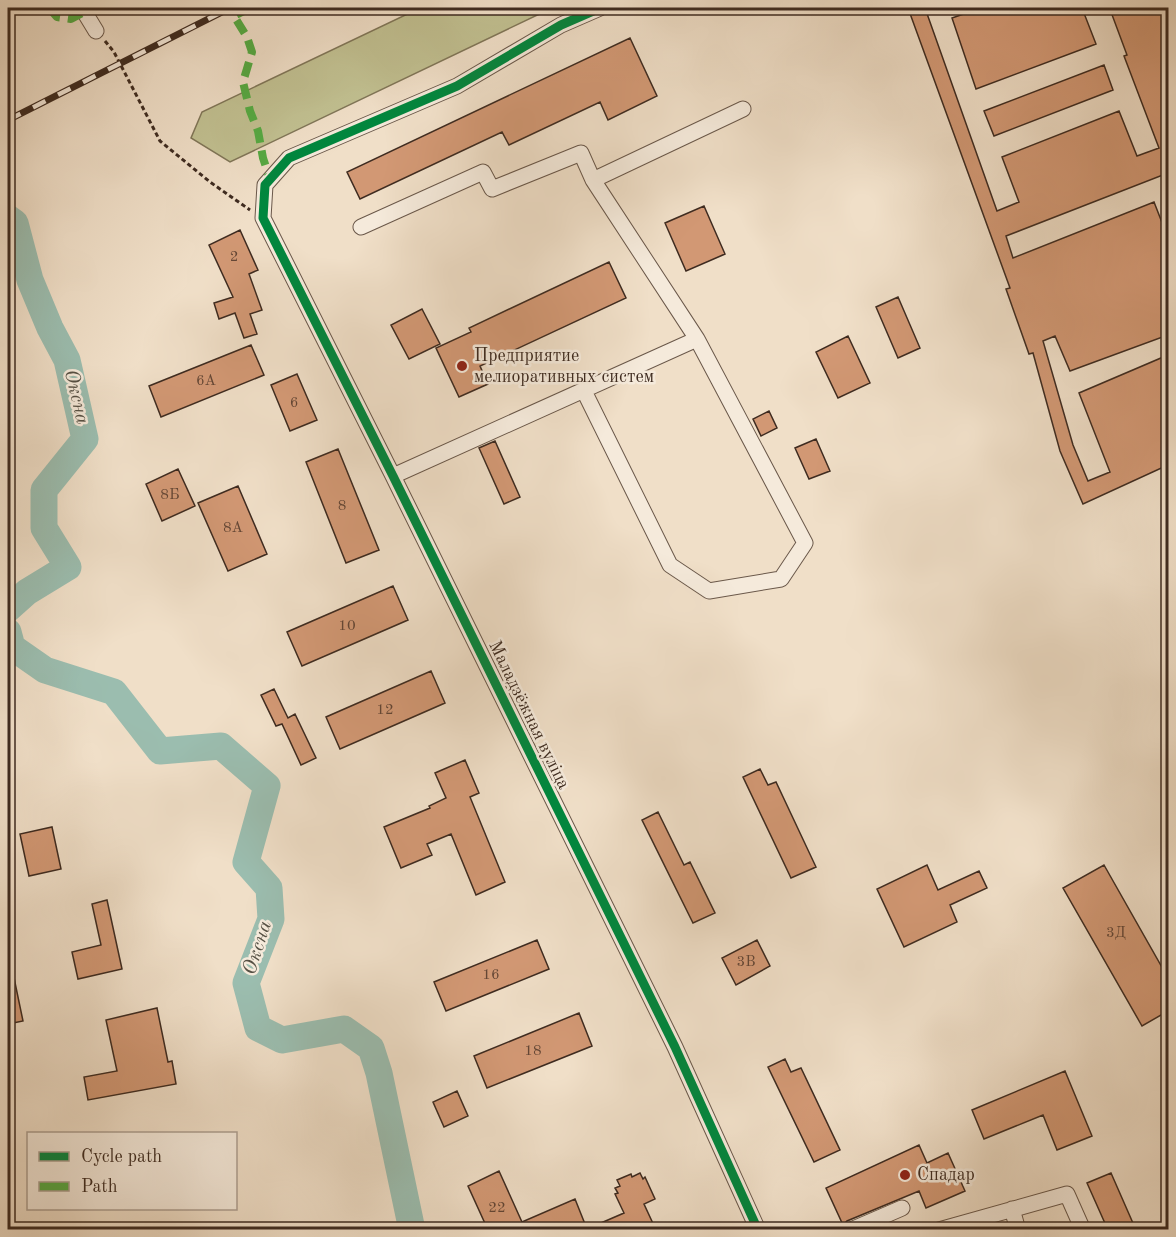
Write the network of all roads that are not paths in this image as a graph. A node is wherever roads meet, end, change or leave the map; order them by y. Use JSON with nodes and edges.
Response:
{"nodes":[{"id":1,"x":82,"y":8,"type":"edge"},
{"id":2,"x":600,"y":8,"type":"edge"},
{"id":3,"x":96,"y":31,"type":"road end"},
{"id":4,"x":743,"y":110,"type":"dead end"},
{"id":5,"x":593,"y":180,"type":"junction"},
{"id":6,"x":361,"y":227,"type":"dead end"},
{"id":7,"x":697,"y":339,"type":"junction"},
{"id":8,"x":584,"y":391,"type":"junction"},
{"id":9,"x":393,"y":476,"type":"junction"},
{"id":10,"x":902,"y":1208,"type":"dead end"},
{"id":11,"x":1012,"y":1209,"type":"junction"},
{"id":12,"x":758,"y":1230,"type":"edge"},
{"id":13,"x":851,"y":1230,"type":"edge"},
{"id":14,"x":939,"y":1230,"type":"edge"},
{"id":15,"x":1018,"y":1230,"type":"edge"},
{"id":16,"x":1083,"y":1230,"type":"edge"}],
"edges":[{"from":1,"to":3,"type":"street"},
{"from":2,"to":9,"type":"street","name":"Маладзёжная вуліца"},
{"from":4,"to":5,"type":"street"},
{"from":5,"to":6,"type":"street"},
{"from":5,"to":7,"type":"street"},
{"from":7,"to":8,"type":"street"},
{"from":7,"to":8,"type":"street"},
{"from":8,"to":9,"type":"street"},
{"from":9,"to":12,"type":"street","name":"Маладзёжная вуліца"},
{"from":10,"to":13,"type":"street"},
{"from":11,"to":14,"type":"street"},
{"from":11,"to":15,"type":"street"},
{"from":11,"to":16,"type":"street"}]}
